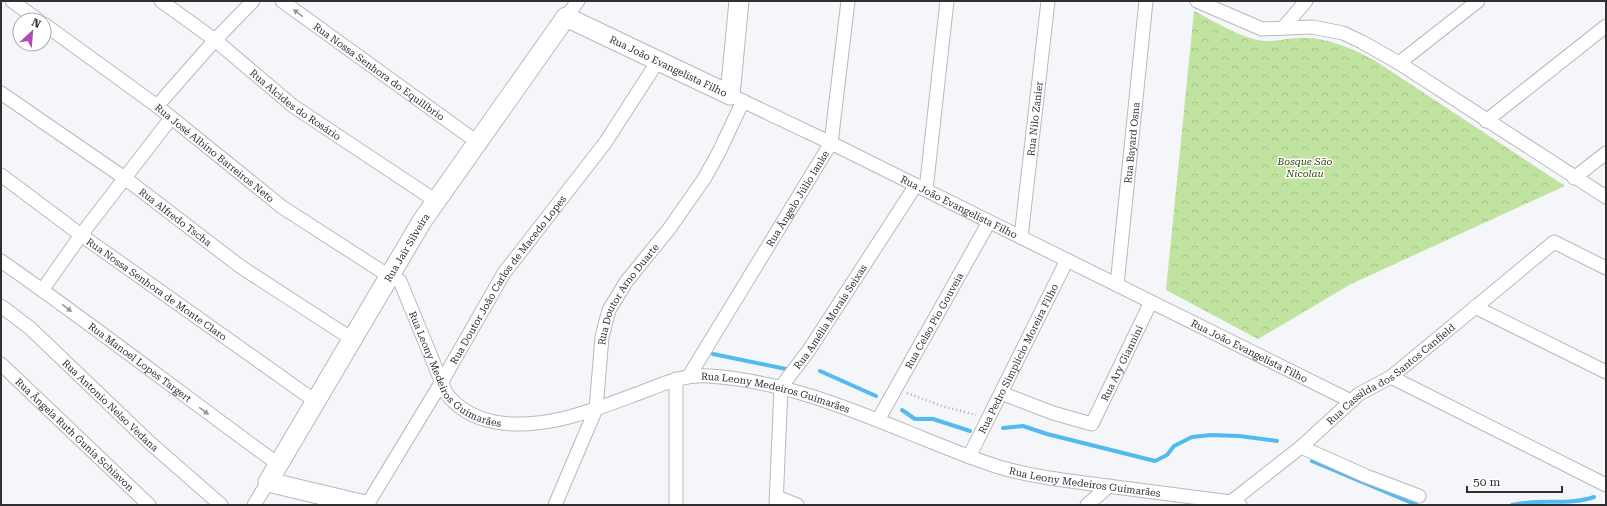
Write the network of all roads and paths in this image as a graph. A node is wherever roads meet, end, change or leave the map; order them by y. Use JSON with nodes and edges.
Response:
{"nodes":[{"id":1,"x":12,"y":1,"type":"edge"},
{"id":2,"x":161,"y":1,"type":"edge"},
{"id":3,"x":253,"y":1,"type":"edge"},
{"id":4,"x":282,"y":1,"type":"edge"},
{"id":5,"x":578,"y":1,"type":"edge"},
{"id":6,"x":739,"y":1,"type":"edge"},
{"id":7,"x":848,"y":1,"type":"edge"},
{"id":8,"x":947,"y":1,"type":"edge"},
{"id":9,"x":1048,"y":1,"type":"edge"},
{"id":10,"x":1146,"y":1,"type":"edge"},
{"id":11,"x":1197,"y":1,"type":"edge"},
{"id":12,"x":1306,"y":1,"type":"edge"},
{"id":13,"x":1478,"y":1,"type":"edge"},
{"id":14,"x":27,"y":12,"type":"edge"},
{"id":15,"x":566,"y":17,"type":"junction"},
{"id":16,"x":1606,"y":26,"type":"edge"},
{"id":17,"x":1283,"y":28,"type":"junction"},
{"id":18,"x":52,"y":30,"type":"edge"},
{"id":19,"x":215,"y":40,"type":"junction"},
{"id":20,"x":658,"y":61,"type":"junction"},
{"id":21,"x":1398,"y":63,"type":"junction"},
{"id":22,"x":1,"y":94,"type":"edge"},
{"id":23,"x":736,"y":98,"type":"junction"},
{"id":24,"x":157,"y":106,"type":"junction"},
{"id":25,"x":171,"y":118,"type":"junction"},
{"id":26,"x":1486,"y":121,"type":"junction"},
{"id":27,"x":477,"y":142,"type":"junction"},
{"id":28,"x":831,"y":143,"type":"junction"},
{"id":29,"x":1606,"y":153,"type":"edge"},
{"id":30,"x":1,"y":175,"type":"edge"},
{"id":31,"x":1574,"y":178,"type":"junction"},
{"id":32,"x":126,"y":179,"type":"junction"},
{"id":33,"x":921,"y":188,"type":"junction"},
{"id":34,"x":1606,"y":197,"type":"edge"},
{"id":35,"x":436,"y":201,"type":"junction"},
{"id":36,"x":990,"y":222,"type":"junction"},
{"id":37,"x":81,"y":235,"type":"junction"},
{"id":38,"x":1021,"y":237,"type":"junction"},
{"id":39,"x":1,"y":260,"type":"edge"},
{"id":40,"x":1067,"y":260,"type":"junction"},
{"id":41,"x":1606,"y":268,"type":"edge"},
{"id":42,"x":389,"y":276,"type":"junction"},
{"id":43,"x":1117,"y":285,"type":"junction"},
{"id":44,"x":43,"y":289,"type":"junction"},
{"id":45,"x":1151,"y":302,"type":"junction"},
{"id":46,"x":1,"y":306,"type":"edge"},
{"id":47,"x":1475,"y":307,"type":"junction"},
{"id":48,"x":352,"y":339,"type":"junction"},
{"id":49,"x":1,"y":364,"type":"edge"},
{"id":50,"x":1606,"y":372,"type":"edge"},
{"id":51,"x":682,"y":377,"type":"junction"},
{"id":52,"x":1391,"y":377,"type":"junction"},
{"id":53,"x":441,"y":383,"type":"junction"},
{"id":54,"x":781,"y":387,"type":"junction"},
{"id":55,"x":896,"y":387,"type":"junction"},
{"id":56,"x":1001,"y":393,"type":"junction"},
{"id":57,"x":315,"y":401,"type":"junction"},
{"id":58,"x":1351,"y":401,"type":"junction"},
{"id":59,"x":596,"y":409,"type":"junction"},
{"id":60,"x":988,"y":418,"type":"junction"},
{"id":61,"x":878,"y":420,"type":"junction"},
{"id":62,"x":1301,"y":447,"type":"junction"},
{"id":63,"x":969,"y":457,"type":"junction"},
{"id":64,"x":278,"y":464,"type":"junction"},
{"id":65,"x":268,"y":482,"type":"junction"},
{"id":66,"x":1606,"y":485,"type":"edge"},
{"id":67,"x":1109,"y":486,"type":"junction"},
{"id":68,"x":1419,"y":496,"type":"dead end"},
{"id":69,"x":777,"y":501,"type":"edge"},
{"id":70,"x":1233,"y":504,"type":"edge"},
{"id":71,"x":149,"y":505,"type":"edge"},
{"id":72,"x":221,"y":505,"type":"edge"},
{"id":73,"x":254,"y":505,"type":"edge"},
{"id":74,"x":366,"y":505,"type":"edge"},
{"id":75,"x":555,"y":505,"type":"edge"},
{"id":76,"x":676,"y":505,"type":"edge"},
{"id":77,"x":798,"y":505,"type":"edge"},
{"id":78,"x":1087,"y":505,"type":"edge"}],
"edges":[{"from":1,"to":14,"type":"street"},
{"from":2,"to":19,"type":"street","name":"Rua Alcides do Rosário"},
{"from":3,"to":19,"type":"street"},
{"from":27,"to":4,"type":"street","name":"Rua Nossa Senhora do Equilíbrio","one_way":true},
{"from":5,"to":15,"type":"street","name":"Rua Jair Silveira"},
{"from":6,"to":23,"type":"street"},
{"from":7,"to":28,"type":"street","name":"Rua Ângelo Júlio Ianke"},
{"from":8,"to":33,"type":"street","name":"Rua Amélia Morais Seixas"},
{"from":9,"to":38,"type":"street","name":"Rua Nilo Zanier"},
{"from":10,"to":43,"type":"street","name":"Rua Bayard Osna"},
{"from":11,"to":17,"type":"street"},
{"from":12,"to":17,"type":"street"},
{"from":13,"to":21,"type":"street"},
{"from":15,"to":20,"type":"street","name":"Rua João Evangelista Filho"},
{"from":15,"to":27,"type":"street","name":"Rua Jair Silveira"},
{"from":16,"to":26,"type":"street"},
{"from":17,"to":21,"type":"street"},
{"from":18,"to":24,"type":"street","name":"Rua José Albino Barreiros Neto"},
{"from":19,"to":24,"type":"street"},
{"from":19,"to":35,"type":"street","name":"Rua Alcides do Rosário"},
{"from":20,"to":23,"type":"street","name":"Rua João Evangelista Filho"},
{"from":20,"to":53,"type":"street","name":"Rua Doutor João Carlos de Macedo Lopes"},
{"from":21,"to":26,"type":"street"},
{"from":22,"to":32,"type":"street","name":"Rua Alfredo Tscha"},
{"from":23,"to":28,"type":"street","name":"Rua João Evangelista Filho"},
{"from":23,"to":59,"type":"street","name":"Rua Doutor Arno Duarte"},
{"from":24,"to":25,"type":"street","name":"Rua José Albino Barreiros Neto"},
{"from":25,"to":32,"type":"street"},
{"from":25,"to":42,"type":"street","name":"Rua José Albino Barreiros Neto"},
{"from":26,"to":31,"type":"street"},
{"from":27,"to":35,"type":"street","name":"Rua Jair Silveira"},
{"from":28,"to":33,"type":"street","name":"Rua João Evangelista Filho"},
{"from":28,"to":51,"type":"street","name":"Rua Ângelo Júlio Ianke"},
{"from":29,"to":31,"type":"street"},
{"from":30,"to":37,"type":"street","name":"Rua Nossa Senhora de Monte Claro"},
{"from":31,"to":34,"type":"street"},
{"from":32,"to":37,"type":"street"},
{"from":32,"to":48,"type":"street","name":"Rua Alfredo Tscha"},
{"from":33,"to":36,"type":"street","name":"Rua João Evangelista Filho"},
{"from":33,"to":54,"type":"street","name":"Rua Amélia Morais Seixas"},
{"from":35,"to":42,"type":"street","name":"Rua Jair Silveira"},
{"from":36,"to":38,"type":"street","name":"Rua João Evangelista Filho"},
{"from":36,"to":55,"type":"street","name":"Rua Celso Pio Gouveia"},
{"from":37,"to":44,"type":"street"},
{"from":37,"to":57,"type":"street","name":"Rua Nossa Senhora de Monte Claro"},
{"from":38,"to":40,"type":"street","name":"Rua João Evangelista Filho"},
{"from":39,"to":44,"type":"street","name":"Rua Manoel Lopes Targert"},
{"from":40,"to":43,"type":"street","name":"Rua João Evangelista Filho"},
{"from":40,"to":56,"type":"street","name":"Rua Pedro Simplício Moreira Filho"},
{"from":41,"to":47,"type":"street","name":"Rua Cassilda dos Santos Canfield"},
{"from":42,"to":48,"type":"street","name":"Rua Jair Silveira"},
{"from":42,"to":53,"type":"street","name":"Rua Leony Medeiros Guimarães"},
{"from":43,"to":45,"type":"street","name":"Rua João Evangelista Filho"},
{"from":44,"to":64,"type":"street","name":"Rua Manoel Lopes Targert","one_way":true},
{"from":45,"to":56,"type":"street","name":"Rua Ary Giannini"},
{"from":45,"to":58,"type":"street","name":"Rua João Evangelista Filho"},
{"from":46,"to":72,"type":"street","name":"Rua Antonio Nelso Vedana"},
{"from":47,"to":50,"type":"street"},
{"from":47,"to":52,"type":"street","name":"Rua Cassilda dos Santos Canfield"},
{"from":48,"to":57,"type":"street","name":"Rua Jair Silveira"},
{"from":49,"to":71,"type":"street","name":"Rua Ângela Ruth Gunia Schiavon"},
{"from":51,"to":54,"type":"street","name":"Rua Leony Medeiros Guimarães"},
{"from":51,"to":59,"type":"street","name":"Rua Leony Medeiros Guimarães"},
{"from":51,"to":76,"type":"street"},
{"from":52,"to":58,"type":"street","name":"Rua Cassilda dos Santos Canfield"},
{"from":52,"to":66,"type":"street"},
{"from":53,"to":59,"type":"street","name":"Rua Leony Medeiros Guimarães"},
{"from":53,"to":74,"type":"street","name":"Rua Doutor João Carlos de Macedo Lopes"},
{"from":54,"to":61,"type":"street","name":"Rua Leony Medeiros Guimarães"},
{"from":54,"to":69,"type":"street"},
{"from":55,"to":60,"type":"path"},
{"from":55,"to":61,"type":"street","name":"Rua Celso Pio Gouveia"},
{"from":56,"to":60,"type":"street","name":"Rua Pedro Simplício Moreira Filho"},
{"from":57,"to":64,"type":"street","name":"Rua Jair Silveira"},
{"from":58,"to":62,"type":"street","name":"Rua Cassilda dos Santos Canfield"},
{"from":59,"to":75,"type":"street","name":"Rua Doutor Arno Duarte"},
{"from":60,"to":63,"type":"street","name":"Rua Pedro Simplício Moreira Filho"},
{"from":61,"to":63,"type":"street","name":"Rua Leony Medeiros Guimarães"},
{"from":62,"to":68,"type":"street"},
{"from":62,"to":70,"type":"street","name":"Rua Cassilda dos Santos Canfield"},
{"from":63,"to":67,"type":"street","name":"Rua Leony Medeiros Guimarães"},
{"from":64,"to":65,"type":"street","name":"Rua Jair Silveira"},
{"from":65,"to":73,"type":"street","name":"Rua Jair Silveira"},
{"from":65,"to":74,"type":"street"},
{"from":67,"to":70,"type":"street","name":"Rua Leony Medeiros Guimarães"},
{"from":67,"to":78,"type":"street"},
{"from":69,"to":77,"type":"street"}]}
